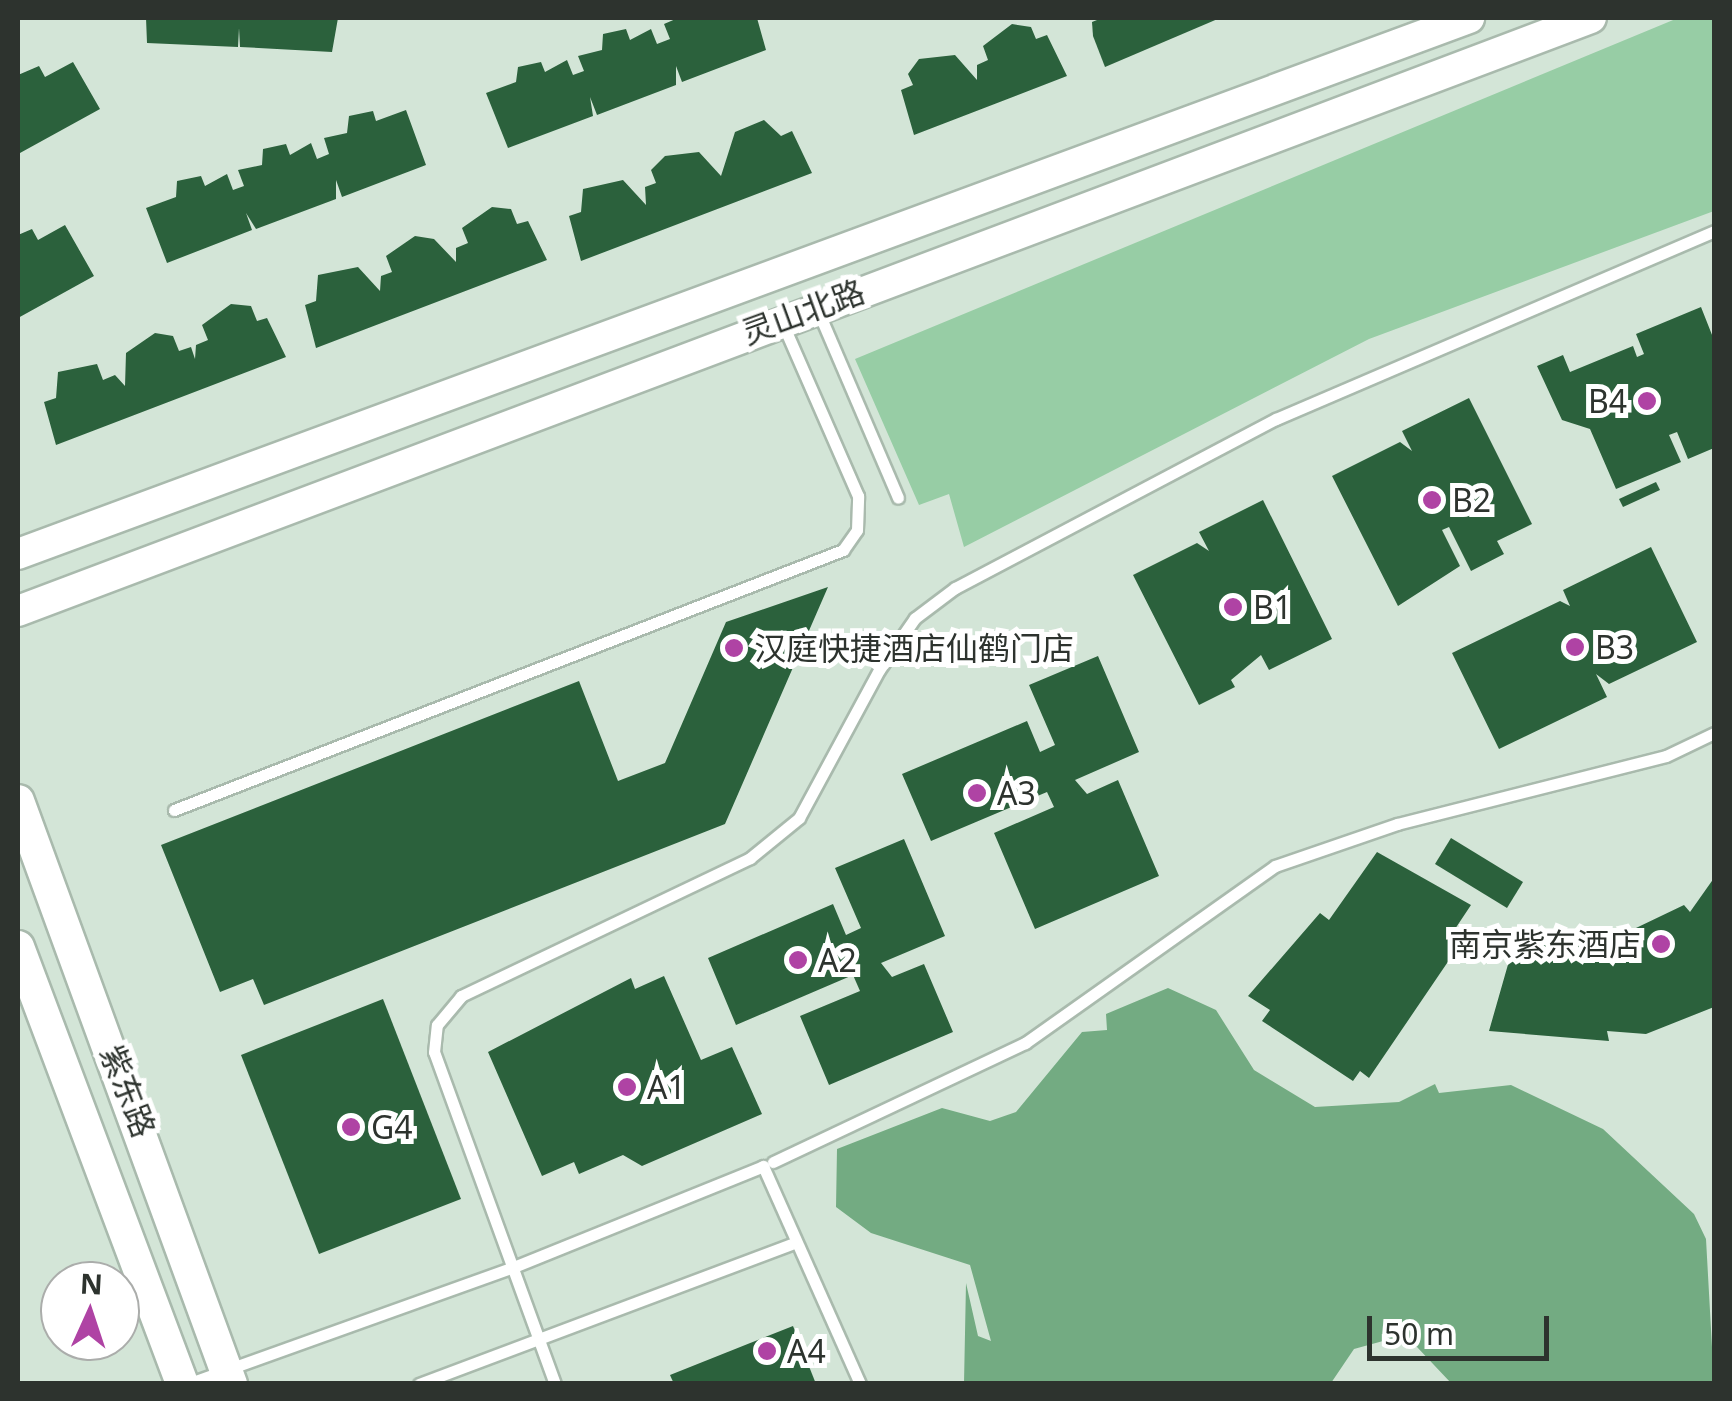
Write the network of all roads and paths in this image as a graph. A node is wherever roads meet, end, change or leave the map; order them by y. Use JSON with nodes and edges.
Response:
{"nodes":[{"id":1,"x":1469,"y":18,"type":"edge"},
{"id":2,"x":1591,"y":18,"type":"edge"},
{"id":3,"x":1714,"y":231,"type":"edge"},
{"id":4,"x":816,"y":308,"type":"junction"},
{"id":5,"x":781,"y":320,"type":"junction"},
{"id":6,"x":898,"y":498,"type":"dead end"},
{"id":7,"x":18,"y":554,"type":"edge"},
{"id":8,"x":18,"y":611,"type":"edge"},
{"id":9,"x":1714,"y":733,"type":"edge"},
{"id":10,"x":18,"y":801,"type":"edge"},
{"id":11,"x":174,"y":810,"type":"dead end"},
{"id":12,"x":18,"y":947,"type":"edge"},
{"id":13,"x":773,"y":1162,"type":"dead end"},
{"id":14,"x":791,"y":1244,"type":"junction"},
{"id":15,"x":511,"y":1268,"type":"junction"},
{"id":16,"x":537,"y":1339,"type":"junction"},
{"id":17,"x":229,"y":1376,"type":"edge"},
{"id":18,"x":184,"y":1384,"type":"edge"},
{"id":19,"x":419,"y":1384,"type":"edge"},
{"id":20,"x":555,"y":1384,"type":"edge"},
{"id":21,"x":860,"y":1384,"type":"edge"}],
"edges":[{"from":1,"to":7,"type":"street","name":"灵山北路"},
{"from":2,"to":4,"type":"street","name":"灵山北路"},
{"from":3,"to":15,"type":"lane"},
{"from":4,"to":5,"type":"street","name":"灵山北路"},
{"from":4,"to":6,"type":"lane"},
{"from":5,"to":8,"type":"street","name":"灵山北路"},
{"from":5,"to":11,"type":"lane"},
{"from":9,"to":13,"type":"lane"},
{"from":10,"to":17,"type":"main road","name":"紫东路"},
{"from":12,"to":18,"type":"main road","name":"紫东路"},
{"from":14,"to":15,"type":"lane"},
{"from":14,"to":16,"type":"lane"},
{"from":14,"to":21,"type":"lane"},
{"from":15,"to":16,"type":"lane"},
{"from":15,"to":17,"type":"lane"},
{"from":16,"to":19,"type":"lane"},
{"from":16,"to":20,"type":"lane"},
{"from":17,"to":18,"type":"lane"}]}
